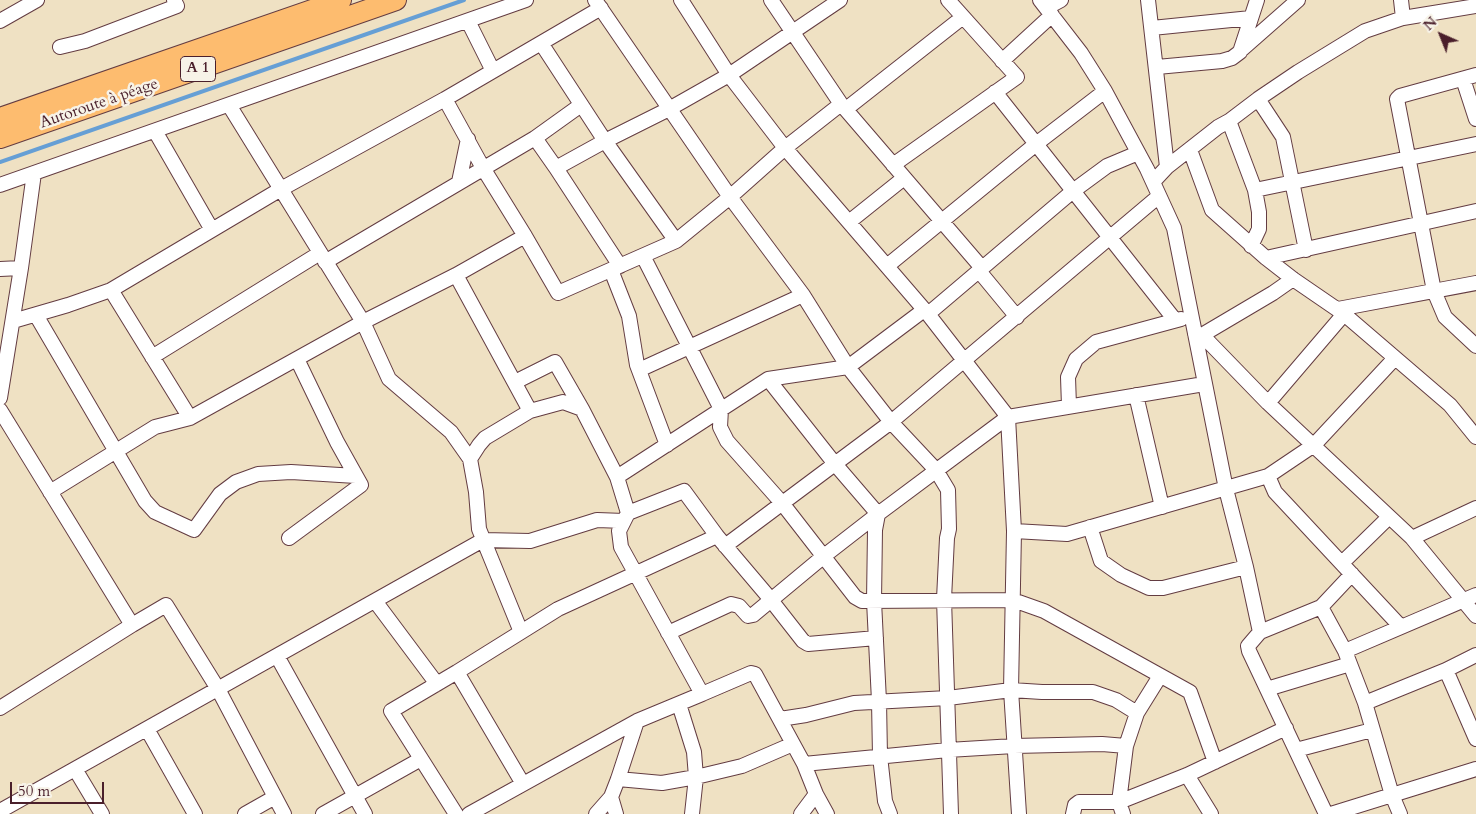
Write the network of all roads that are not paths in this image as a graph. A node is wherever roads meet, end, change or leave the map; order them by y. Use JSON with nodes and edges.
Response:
{"nodes":[{"id":1,"x":37,"y":0,"type":"edge"},
{"id":2,"x":174,"y":0,"type":"edge"},
{"id":3,"x":341,"y":0,"type":"edge"},
{"id":4,"x":396,"y":0,"type":"edge"},
{"id":5,"x":526,"y":0,"type":"edge"},
{"id":6,"x":681,"y":0,"type":"edge"},
{"id":7,"x":948,"y":0,"type":"edge"},
{"id":8,"x":1061,"y":0,"type":"edge"},
{"id":9,"x":1148,"y":0,"type":"edge"},
{"id":10,"x":1257,"y":0,"type":"edge"},
{"id":11,"x":1298,"y":0,"type":"edge"},
{"id":12,"x":1402,"y":0,"type":"edge"},
{"id":13,"x":836,"y":1,"type":"edge"},
{"id":14,"x":777,"y":3,"type":"edge"},
{"id":15,"x":598,"y":4,"type":"edge"},
{"id":16,"x":1476,"y":6,"type":"edge"},
{"id":17,"x":1046,"y":8,"type":"edge"},
{"id":18,"x":963,"y":17,"type":"junction"},
{"id":19,"x":1251,"y":18,"type":"junction"},
{"id":20,"x":1402,"y":18,"type":"junction"},
{"id":21,"x":0,"y":21,"type":"edge"},
{"id":22,"x":468,"y":21,"type":"junction"},
{"id":23,"x":1152,"y":28,"type":"junction"},
{"id":24,"x":793,"y":32,"type":"junction"},
{"id":25,"x":541,"y":43,"type":"junction"},
{"id":26,"x":60,"y":47,"type":"dead end"},
{"id":27,"x":1240,"y":52,"type":"junction"},
{"id":28,"x":1002,"y":60,"type":"junction"},
{"id":29,"x":1157,"y":67,"type":"junction"},
{"id":30,"x":493,"y":71,"type":"junction"},
{"id":31,"x":729,"y":75,"type":"junction"},
{"id":32,"x":1470,"y":77,"type":"edge"},
{"id":33,"x":1106,"y":91,"type":"junction"},
{"id":34,"x":995,"y":92,"type":"junction"},
{"id":35,"x":445,"y":99,"type":"junction"},
{"id":36,"x":1258,"y":99,"type":"junction"},
{"id":37,"x":229,"y":105,"type":"junction"},
{"id":38,"x":581,"y":105,"type":"junction"},
{"id":39,"x":844,"y":106,"type":"junction"},
{"id":40,"x":669,"y":109,"type":"junction"},
{"id":41,"x":0,"y":118,"type":"edge"},
{"id":42,"x":1476,"y":119,"type":"edge"},
{"id":43,"x":1229,"y":121,"type":"junction"},
{"id":44,"x":155,"y":131,"type":"junction"},
{"id":45,"x":0,"y":138,"type":"edge"},
{"id":46,"x":535,"y":138,"type":"junction"},
{"id":47,"x":468,"y":139,"type":"junction"},
{"id":48,"x":605,"y":141,"type":"junction"},
{"id":49,"x":1036,"y":144,"type":"junction"},
{"id":50,"x":1476,"y":144,"type":"edge"},
{"id":51,"x":785,"y":148,"type":"junction"},
{"id":52,"x":1190,"y":150,"type":"junction"},
{"id":53,"x":1138,"y":153,"type":"junction"},
{"id":54,"x":1408,"y":159,"type":"junction"},
{"id":55,"x":893,"y":165,"type":"junction"},
{"id":56,"x":1167,"y":167,"type":"junction"},
{"id":57,"x":483,"y":168,"type":"junction"},
{"id":58,"x":556,"y":168,"type":"junction"},
{"id":59,"x":34,"y":173,"type":"junction"},
{"id":60,"x":904,"y":178,"type":"junction"},
{"id":61,"x":458,"y":182,"type":"junction"},
{"id":62,"x":1153,"y":182,"type":"junction"},
{"id":63,"x":1293,"y":183,"type":"junction"},
{"id":64,"x":0,"y":185,"type":"edge"},
{"id":65,"x":281,"y":189,"type":"junction"},
{"id":66,"x":1255,"y":190,"type":"junction"},
{"id":67,"x":1073,"y":191,"type":"junction"},
{"id":68,"x":1159,"y":196,"type":"junction"},
{"id":69,"x":730,"y":197,"type":"junction"},
{"id":70,"x":1476,"y":211,"type":"edge"},
{"id":71,"x":942,"y":221,"type":"junction"},
{"id":72,"x":849,"y":222,"type":"junction"},
{"id":73,"x":1421,"y":223,"type":"junction"},
{"id":74,"x":212,"y":230,"type":"junction"},
{"id":75,"x":525,"y":236,"type":"junction"},
{"id":76,"x":1110,"y":238,"type":"junction"},
{"id":77,"x":676,"y":241,"type":"junction"},
{"id":78,"x":1251,"y":246,"type":"junction"},
{"id":79,"x":1306,"y":250,"type":"junction"},
{"id":80,"x":644,"y":256,"type":"junction"},
{"id":81,"x":323,"y":257,"type":"junction"},
{"id":82,"x":1266,"y":258,"type":"junction"},
{"id":83,"x":887,"y":266,"type":"junction"},
{"id":84,"x":21,"y":268,"type":"junction"},
{"id":85,"x":616,"y":268,"type":"junction"},
{"id":86,"x":0,"y":269,"type":"edge"},
{"id":87,"x":981,"y":269,"type":"junction"},
{"id":88,"x":456,"y":275,"type":"junction"},
{"id":89,"x":1293,"y":279,"type":"junction"},
{"id":90,"x":1476,"y":283,"type":"edge"},
{"id":91,"x":111,"y":290,"type":"junction"},
{"id":92,"x":1434,"y":291,"type":"junction"},
{"id":93,"x":803,"y":295,"type":"junction"},
{"id":94,"x":1341,"y":311,"type":"junction"},
{"id":95,"x":926,"y":312,"type":"junction"},
{"id":96,"x":36,"y":314,"type":"junction"},
{"id":97,"x":1017,"y":317,"type":"junction"},
{"id":98,"x":1191,"y":317,"type":"junction"},
{"id":99,"x":1174,"y":320,"type":"junction"},
{"id":100,"x":12,"y":321,"type":"junction"},
{"id":101,"x":363,"y":322,"type":"junction"},
{"id":102,"x":1198,"y":334,"type":"junction"},
{"id":103,"x":689,"y":346,"type":"junction"},
{"id":104,"x":1476,"y":346,"type":"edge"},
{"id":105,"x":152,"y":357,"type":"junction"},
{"id":106,"x":1395,"y":358,"type":"junction"},
{"id":107,"x":297,"y":359,"type":"junction"},
{"id":108,"x":965,"y":361,"type":"junction"},
{"id":109,"x":848,"y":367,"type":"junction"},
{"id":110,"x":638,"y":370,"type":"junction"},
{"id":111,"x":1,"y":375,"type":"edge"},
{"id":112,"x":768,"y":379,"type":"junction"},
{"id":113,"x":514,"y":382,"type":"junction"},
{"id":114,"x":1204,"y":384,"type":"junction"},
{"id":115,"x":1136,"y":395,"type":"junction"},
{"id":116,"x":0,"y":398,"type":"edge"},
{"id":117,"x":1268,"y":403,"type":"junction"},
{"id":118,"x":1069,"y":406,"type":"junction"},
{"id":119,"x":582,"y":409,"type":"junction"},
{"id":120,"x":721,"y":409,"type":"junction"},
{"id":121,"x":0,"y":410,"type":"edge"},
{"id":122,"x":530,"y":411,"type":"junction"},
{"id":123,"x":1008,"y":417,"type":"junction"},
{"id":124,"x":190,"y":418,"type":"junction"},
{"id":125,"x":891,"y":422,"type":"junction"},
{"id":126,"x":1476,"y":437,"type":"edge"},
{"id":127,"x":667,"y":445,"type":"junction"},
{"id":128,"x":1314,"y":445,"type":"junction"},
{"id":129,"x":116,"y":452,"type":"junction"},
{"id":130,"x":470,"y":459,"type":"junction"},
{"id":131,"x":835,"y":464,"type":"junction"},
{"id":132,"x":936,"y":470,"type":"junction"},
{"id":133,"x":356,"y":476,"type":"junction"},
{"id":134,"x":1268,"y":476,"type":"junction"},
{"id":135,"x":617,"y":477,"type":"junction"},
{"id":136,"x":1226,"y":489,"type":"junction"},
{"id":137,"x":50,"y":492,"type":"junction"},
{"id":138,"x":782,"y":504,"type":"junction"},
{"id":139,"x":1162,"y":507,"type":"junction"},
{"id":140,"x":1476,"y":508,"type":"edge"},
{"id":141,"x":878,"y":514,"type":"junction"},
{"id":142,"x":626,"y":517,"type":"junction"},
{"id":143,"x":1389,"y":517,"type":"junction"},
{"id":144,"x":1090,"y":527,"type":"junction"},
{"id":145,"x":1014,"y":531,"type":"junction"},
{"id":146,"x":289,"y":538,"type":"dead end"},
{"id":147,"x":1412,"y":538,"type":"junction"},
{"id":148,"x":483,"y":540,"type":"junction"},
{"id":149,"x":721,"y":541,"type":"junction"},
{"id":150,"x":824,"y":556,"type":"junction"},
{"id":151,"x":1342,"y":562,"type":"junction"},
{"id":152,"x":1246,"y":566,"type":"junction"},
{"id":153,"x":635,"y":573,"type":"junction"},
{"id":154,"x":1352,"y":574,"type":"junction"},
{"id":155,"x":1470,"y":597,"type":"edge"},
{"id":156,"x":944,"y":599,"type":"junction"},
{"id":157,"x":771,"y":600,"type":"junction"},
{"id":158,"x":1013,"y":600,"type":"junction"},
{"id":159,"x":375,"y":601,"type":"junction"},
{"id":160,"x":874,"y":601,"type":"junction"},
{"id":161,"x":1321,"y":607,"type":"junction"},
{"id":162,"x":1476,"y":616,"type":"edge"},
{"id":163,"x":132,"y":625,"type":"junction"},
{"id":164,"x":1401,"y":627,"type":"junction"},
{"id":165,"x":521,"y":632,"type":"junction"},
{"id":166,"x":1260,"y":632,"type":"junction"},
{"id":167,"x":668,"y":633,"type":"junction"},
{"id":168,"x":876,"y":638,"type":"junction"},
{"id":169,"x":1476,"y":655,"type":"edge"},
{"id":170,"x":276,"y":656,"type":"junction"},
{"id":171,"x":1347,"y":658,"type":"junction"},
{"id":172,"x":1446,"y":670,"type":"junction"},
{"id":173,"x":457,"y":672,"type":"junction"},
{"id":174,"x":1160,"y":676,"type":"junction"},
{"id":175,"x":437,"y":684,"type":"junction"},
{"id":176,"x":218,"y":689,"type":"junction"},
{"id":177,"x":1267,"y":689,"type":"junction"},
{"id":178,"x":1011,"y":690,"type":"junction"},
{"id":179,"x":702,"y":694,"type":"junction"},
{"id":180,"x":948,"y":698,"type":"junction"},
{"id":181,"x":879,"y":702,"type":"junction"},
{"id":182,"x":1364,"y":703,"type":"junction"},
{"id":183,"x":679,"y":704,"type":"junction"},
{"id":184,"x":0,"y":708,"type":"edge"},
{"id":185,"x":1137,"y":713,"type":"junction"},
{"id":186,"x":780,"y":719,"type":"junction"},
{"id":187,"x":637,"y":721,"type":"junction"},
{"id":188,"x":1286,"y":728,"type":"junction"},
{"id":189,"x":147,"y":729,"type":"junction"},
{"id":190,"x":1372,"y":730,"type":"junction"},
{"id":191,"x":1476,"y":739,"type":"edge"},
{"id":192,"x":793,"y":744,"type":"junction"},
{"id":193,"x":1014,"y":746,"type":"junction"},
{"id":194,"x":1126,"y":746,"type":"junction"},
{"id":195,"x":948,"y":750,"type":"junction"},
{"id":196,"x":1296,"y":750,"type":"junction"},
{"id":197,"x":880,"y":756,"type":"junction"},
{"id":198,"x":421,"y":759,"type":"junction"},
{"id":199,"x":1215,"y":762,"type":"junction"},
{"id":200,"x":804,"y":764,"type":"junction"},
{"id":201,"x":75,"y":769,"type":"junction"},
{"id":202,"x":1476,"y":769,"type":"edge"},
{"id":203,"x":1187,"y":775,"type":"junction"},
{"id":204,"x":696,"y":777,"type":"junction"},
{"id":205,"x":618,"y":779,"type":"junction"},
{"id":206,"x":523,"y":784,"type":"junction"},
{"id":207,"x":816,"y":794,"type":"junction"},
{"id":208,"x":1392,"y":795,"type":"junction"},
{"id":209,"x":355,"y":796,"type":"junction"},
{"id":210,"x":275,"y":797,"type":"junction"},
{"id":211,"x":611,"y":798,"type":"junction"},
{"id":212,"x":1121,"y":808,"type":"edge"},
{"id":213,"x":0,"y":811,"type":"edge"},
{"id":214,"x":694,"y":813,"type":"edge"},
{"id":215,"x":102,"y":814,"type":"edge"},
{"id":216,"x":195,"y":814,"type":"edge"},
{"id":217,"x":245,"y":814,"type":"edge"},
{"id":218,"x":284,"y":814,"type":"edge"},
{"id":219,"x":323,"y":814,"type":"edge"},
{"id":220,"x":364,"y":814,"type":"edge"},
{"id":221,"x":456,"y":814,"type":"edge"},
{"id":222,"x":469,"y":814,"type":"edge"},
{"id":223,"x":596,"y":814,"type":"edge"},
{"id":224,"x":616,"y":814,"type":"edge"},
{"id":225,"x":801,"y":814,"type":"edge"},
{"id":226,"x":826,"y":814,"type":"edge"},
{"id":227,"x":890,"y":814,"type":"edge"},
{"id":228,"x":952,"y":814,"type":"edge"},
{"id":229,"x":1019,"y":814,"type":"edge"},
{"id":230,"x":1073,"y":814,"type":"edge"},
{"id":231,"x":1211,"y":814,"type":"edge"},
{"id":232,"x":1326,"y":814,"type":"edge"},
{"id":233,"x":1331,"y":814,"type":"edge"},
{"id":234,"x":1400,"y":814,"type":"edge"}],
"edges":[{"from":1,"to":21,"type":"street"},
{"from":2,"to":26,"type":"street"},
{"from":3,"to":41,"type":"highway","number":"A 1"},
{"from":4,"to":45,"type":"highway","name":"Autoroute à péage","number":"A 1"},
{"from":5,"to":22,"type":"street"},
{"from":6,"to":31,"type":"street"},
{"from":7,"to":18,"type":"street"},
{"from":8,"to":17,"type":"street"},
{"from":9,"to":23,"type":"street"},
{"from":10,"to":19,"type":"street"},
{"from":11,"to":27,"type":"street"},
{"from":12,"to":20,"type":"street"},
{"from":13,"to":24,"type":"street"},
{"from":14,"to":24,"type":"street"},
{"from":15,"to":25,"type":"street"},
{"from":15,"to":40,"type":"street"},
{"from":16,"to":20,"type":"street"},
{"from":17,"to":28,"type":"street"},
{"from":17,"to":33,"type":"street"},
{"from":18,"to":28,"type":"street"},
{"from":18,"to":39,"type":"street"},
{"from":19,"to":23,"type":"street"},
{"from":19,"to":27,"type":"street"},
{"from":20,"to":36,"type":"street"},
{"from":22,"to":30,"type":"street"},
{"from":22,"to":37,"type":"street"},
{"from":23,"to":29,"type":"street"},
{"from":24,"to":31,"type":"street"},
{"from":24,"to":39,"type":"street"},
{"from":25,"to":30,"type":"street"},
{"from":25,"to":38,"type":"street"},
{"from":27,"to":29,"type":"street"},
{"from":28,"to":34,"type":"street"},
{"from":29,"to":56,"type":"street"},
{"from":30,"to":35,"type":"street"},
{"from":31,"to":40,"type":"street"},
{"from":31,"to":51,"type":"street"},
{"from":32,"to":42,"type":"street"},
{"from":32,"to":54,"type":"street"},
{"from":33,"to":49,"type":"street"},
{"from":33,"to":53,"type":"street"},
{"from":34,"to":49,"type":"street"},
{"from":34,"to":55,"type":"street"},
{"from":35,"to":47,"type":"street"},
{"from":35,"to":65,"type":"street"},
{"from":36,"to":43,"type":"street"},
{"from":36,"to":63,"type":"street"},
{"from":37,"to":44,"type":"street"},
{"from":37,"to":65,"type":"street"},
{"from":38,"to":46,"type":"street"},
{"from":38,"to":48,"type":"street"},
{"from":39,"to":51,"type":"street"},
{"from":39,"to":55,"type":"street"},
{"from":40,"to":48,"type":"street"},
{"from":40,"to":69,"type":"street"},
{"from":43,"to":52,"type":"street"},
{"from":43,"to":66,"type":"street"},
{"from":44,"to":59,"type":"street"},
{"from":44,"to":74,"type":"street"},
{"from":46,"to":57,"type":"street"},
{"from":46,"to":58,"type":"street"},
{"from":47,"to":57,"type":"street"},
{"from":47,"to":61,"type":"street"},
{"from":48,"to":58,"type":"street"},
{"from":48,"to":77,"type":"street"},
{"from":49,"to":67,"type":"street"},
{"from":49,"to":71,"type":"street"},
{"from":50,"to":54,"type":"street"},
{"from":51,"to":69,"type":"street"},
{"from":51,"to":72,"type":"street"},
{"from":52,"to":56,"type":"street"},
{"from":52,"to":78,"type":"street"},
{"from":53,"to":62,"type":"street"},
{"from":53,"to":67,"type":"street"},
{"from":54,"to":63,"type":"street"},
{"from":54,"to":73,"type":"street"},
{"from":55,"to":60,"type":"street"},
{"from":56,"to":62,"type":"street"},
{"from":57,"to":61,"type":"street"},
{"from":57,"to":75,"type":"street"},
{"from":58,"to":85,"type":"street"},
{"from":59,"to":64,"type":"street"},
{"from":59,"to":84,"type":"street"},
{"from":60,"to":71,"type":"street"},
{"from":60,"to":72,"type":"street"},
{"from":61,"to":81,"type":"street"},
{"from":62,"to":68,"type":"street"},
{"from":63,"to":66,"type":"street"},
{"from":63,"to":79,"type":"street"},
{"from":65,"to":74,"type":"street"},
{"from":65,"to":81,"type":"street"},
{"from":66,"to":78,"type":"street"},
{"from":67,"to":76,"type":"street"},
{"from":67,"to":87,"type":"street"},
{"from":68,"to":76,"type":"street"},
{"from":68,"to":98,"type":"street"},
{"from":69,"to":77,"type":"street"},
{"from":69,"to":93,"type":"street"},
{"from":70,"to":73,"type":"street"},
{"from":71,"to":83,"type":"street"},
{"from":71,"to":87,"type":"street"},
{"from":72,"to":83,"type":"street"},
{"from":73,"to":79,"type":"street"},
{"from":73,"to":92,"type":"street"},
{"from":74,"to":91,"type":"street"},
{"from":75,"to":85,"type":"street"},
{"from":75,"to":88,"type":"street"},
{"from":76,"to":97,"type":"street"},
{"from":76,"to":99,"type":"street"},
{"from":77,"to":80,"type":"street"},
{"from":78,"to":82,"type":"street"},
{"from":79,"to":82,"type":"street"},
{"from":80,"to":85,"type":"street"},
{"from":80,"to":103,"type":"street"},
{"from":81,"to":101,"type":"street"},
{"from":81,"to":105,"type":"street"},
{"from":82,"to":89,"type":"street"},
{"from":83,"to":95,"type":"street"},
{"from":84,"to":86,"type":"street"},
{"from":84,"to":100,"type":"street"},
{"from":85,"to":110,"type":"street"},
{"from":87,"to":95,"type":"street"},
{"from":87,"to":97,"type":"street"},
{"from":88,"to":101,"type":"street"},
{"from":88,"to":113,"type":"street"},
{"from":89,"to":94,"type":"street"},
{"from":89,"to":102,"type":"street"},
{"from":90,"to":92,"type":"street"},
{"from":91,"to":96,"type":"street"},
{"from":91,"to":105,"type":"street"},
{"from":92,"to":94,"type":"street"},
{"from":92,"to":104,"type":"street"},
{"from":93,"to":103,"type":"street"},
{"from":93,"to":109,"type":"street"},
{"from":94,"to":106,"type":"street"},
{"from":94,"to":117,"type":"street"},
{"from":95,"to":108,"type":"street"},
{"from":95,"to":109,"type":"street"},
{"from":96,"to":100,"type":"street"},
{"from":96,"to":129,"type":"street"},
{"from":97,"to":108,"type":"street"},
{"from":98,"to":99,"type":"street"},
{"from":98,"to":102,"type":"street"},
{"from":99,"to":118,"type":"street"},
{"from":100,"to":111,"type":"street"},
{"from":101,"to":107,"type":"street"},
{"from":101,"to":130,"type":"street"},
{"from":102,"to":114,"type":"street"},
{"from":102,"to":117,"type":"street"},
{"from":103,"to":110,"type":"street"},
{"from":103,"to":120,"type":"street"},
{"from":105,"to":124,"type":"street"},
{"from":106,"to":126,"type":"street"},
{"from":106,"to":128,"type":"street"},
{"from":107,"to":124,"type":"street"},
{"from":107,"to":133,"type":"street"},
{"from":108,"to":123,"type":"street"},
{"from":108,"to":125,"type":"street"},
{"from":109,"to":112,"type":"street"},
{"from":109,"to":125,"type":"street"},
{"from":110,"to":127,"type":"street"},
{"from":111,"to":116,"type":"street"},
{"from":112,"to":120,"type":"street"},
{"from":112,"to":131,"type":"street"},
{"from":113,"to":119,"type":"street"},
{"from":113,"to":122,"type":"street"},
{"from":114,"to":115,"type":"street"},
{"from":114,"to":136,"type":"street"},
{"from":115,"to":118,"type":"street"},
{"from":115,"to":139,"type":"street"},
{"from":117,"to":128,"type":"street"},
{"from":118,"to":123,"type":"street"},
{"from":119,"to":122,"type":"street"},
{"from":119,"to":135,"type":"street"},
{"from":120,"to":127,"type":"street"},
{"from":120,"to":138,"type":"street"},
{"from":121,"to":137,"type":"street"},
{"from":122,"to":130,"type":"street"},
{"from":123,"to":132,"type":"street"},
{"from":123,"to":145,"type":"street"},
{"from":124,"to":129,"type":"street"},
{"from":125,"to":131,"type":"street"},
{"from":125,"to":132,"type":"street"},
{"from":127,"to":135,"type":"street"},
{"from":128,"to":134,"type":"street"},
{"from":128,"to":143,"type":"street"},
{"from":129,"to":133,"type":"street"},
{"from":129,"to":137,"type":"street"},
{"from":130,"to":148,"type":"street"},
{"from":131,"to":138,"type":"street"},
{"from":131,"to":141,"type":"street"},
{"from":132,"to":141,"type":"street"},
{"from":132,"to":156,"type":"street"},
{"from":133,"to":146,"type":"street"},
{"from":134,"to":136,"type":"street"},
{"from":134,"to":151,"type":"street"},
{"from":135,"to":142,"type":"street"},
{"from":136,"to":139,"type":"street"},
{"from":136,"to":152,"type":"street"},
{"from":137,"to":163,"type":"street"},
{"from":138,"to":149,"type":"street"},
{"from":138,"to":150,"type":"street"},
{"from":139,"to":144,"type":"street"},
{"from":140,"to":147,"type":"street"},
{"from":141,"to":150,"type":"street"},
{"from":141,"to":160,"type":"street"},
{"from":142,"to":148,"type":"street"},
{"from":142,"to":149,"type":"street"},
{"from":142,"to":153,"type":"street"},
{"from":143,"to":147,"type":"street"},
{"from":143,"to":151,"type":"street"},
{"from":144,"to":145,"type":"street"},
{"from":144,"to":152,"type":"street"},
{"from":145,"to":158,"type":"street"},
{"from":147,"to":155,"type":"street"},
{"from":148,"to":159,"type":"street"},
{"from":148,"to":165,"type":"street"},
{"from":149,"to":153,"type":"street"},
{"from":149,"to":157,"type":"street"},
{"from":150,"to":157,"type":"street"},
{"from":150,"to":160,"type":"street"},
{"from":151,"to":154,"type":"street"},
{"from":152,"to":166,"type":"street"},
{"from":153,"to":165,"type":"street"},
{"from":153,"to":167,"type":"street"},
{"from":154,"to":161,"type":"street"},
{"from":154,"to":164,"type":"street"},
{"from":155,"to":162,"type":"street"},
{"from":155,"to":164,"type":"street"},
{"from":156,"to":158,"type":"street"},
{"from":156,"to":160,"type":"street"},
{"from":156,"to":180,"type":"street"},
{"from":157,"to":167,"type":"street"},
{"from":157,"to":168,"type":"street"},
{"from":158,"to":174,"type":"street"},
{"from":158,"to":178,"type":"street"},
{"from":159,"to":170,"type":"street"},
{"from":159,"to":175,"type":"street"},
{"from":160,"to":168,"type":"street"},
{"from":161,"to":166,"type":"street"},
{"from":161,"to":171,"type":"street"},
{"from":163,"to":176,"type":"street"},
{"from":163,"to":184,"type":"street"},
{"from":164,"to":171,"type":"street"},
{"from":165,"to":173,"type":"street"},
{"from":166,"to":177,"type":"street"},
{"from":167,"to":179,"type":"street"},
{"from":168,"to":181,"type":"street"},
{"from":169,"to":172,"type":"street"},
{"from":170,"to":176,"type":"street"},
{"from":170,"to":209,"type":"street"},
{"from":171,"to":177,"type":"street"},
{"from":171,"to":182,"type":"street"},
{"from":172,"to":182,"type":"street"},
{"from":172,"to":191,"type":"street"},
{"from":173,"to":175,"type":"street"},
{"from":173,"to":206,"type":"street"},
{"from":174,"to":185,"type":"street"},
{"from":174,"to":199,"type":"street"},
{"from":175,"to":198,"type":"street"},
{"from":176,"to":189,"type":"street"},
{"from":176,"to":210,"type":"street"},
{"from":177,"to":188,"type":"street"},
{"from":178,"to":180,"type":"street"},
{"from":178,"to":185,"type":"street"},
{"from":178,"to":193,"type":"street"},
{"from":179,"to":183,"type":"street"},
{"from":179,"to":186,"type":"street"},
{"from":180,"to":181,"type":"street"},
{"from":180,"to":195,"type":"street"},
{"from":181,"to":186,"type":"street"},
{"from":181,"to":197,"type":"street"},
{"from":182,"to":190,"type":"street"},
{"from":183,"to":187,"type":"street"},
{"from":183,"to":204,"type":"street"},
{"from":185,"to":194,"type":"street"},
{"from":186,"to":192,"type":"street"},
{"from":187,"to":205,"type":"street"},
{"from":187,"to":206,"type":"street"},
{"from":188,"to":196,"type":"street"},
{"from":188,"to":199,"type":"street"},
{"from":189,"to":201,"type":"street"},
{"from":189,"to":216,"type":"street"},
{"from":190,"to":196,"type":"street"},
{"from":190,"to":208,"type":"street"},
{"from":192,"to":200,"type":"street"},
{"from":192,"to":204,"type":"street"},
{"from":193,"to":194,"type":"street"},
{"from":193,"to":195,"type":"street"},
{"from":193,"to":229,"type":"street"},
{"from":194,"to":212,"type":"street"},
{"from":195,"to":197,"type":"street"},
{"from":195,"to":228,"type":"street"},
{"from":196,"to":232,"type":"street"},
{"from":197,"to":200,"type":"street"},
{"from":197,"to":227,"type":"street"},
{"from":198,"to":209,"type":"street"},
{"from":198,"to":221,"type":"street"},
{"from":199,"to":203,"type":"street"},
{"from":200,"to":207,"type":"street"},
{"from":201,"to":213,"type":"street"},
{"from":201,"to":215,"type":"street"},
{"from":202,"to":208,"type":"street"},
{"from":203,"to":212,"type":"street"},
{"from":203,"to":231,"type":"street"},
{"from":204,"to":205,"type":"street"},
{"from":204,"to":214,"type":"street"},
{"from":205,"to":211,"type":"street"},
{"from":206,"to":222,"type":"street"},
{"from":207,"to":225,"type":"street"},
{"from":207,"to":226,"type":"street"},
{"from":208,"to":233,"type":"street"},
{"from":208,"to":234,"type":"street"},
{"from":209,"to":219,"type":"street"},
{"from":209,"to":220,"type":"street"},
{"from":210,"to":217,"type":"street"},
{"from":210,"to":218,"type":"street"},
{"from":211,"to":223,"type":"street"},
{"from":211,"to":224,"type":"street"},
{"from":212,"to":230,"type":"street"}]}
